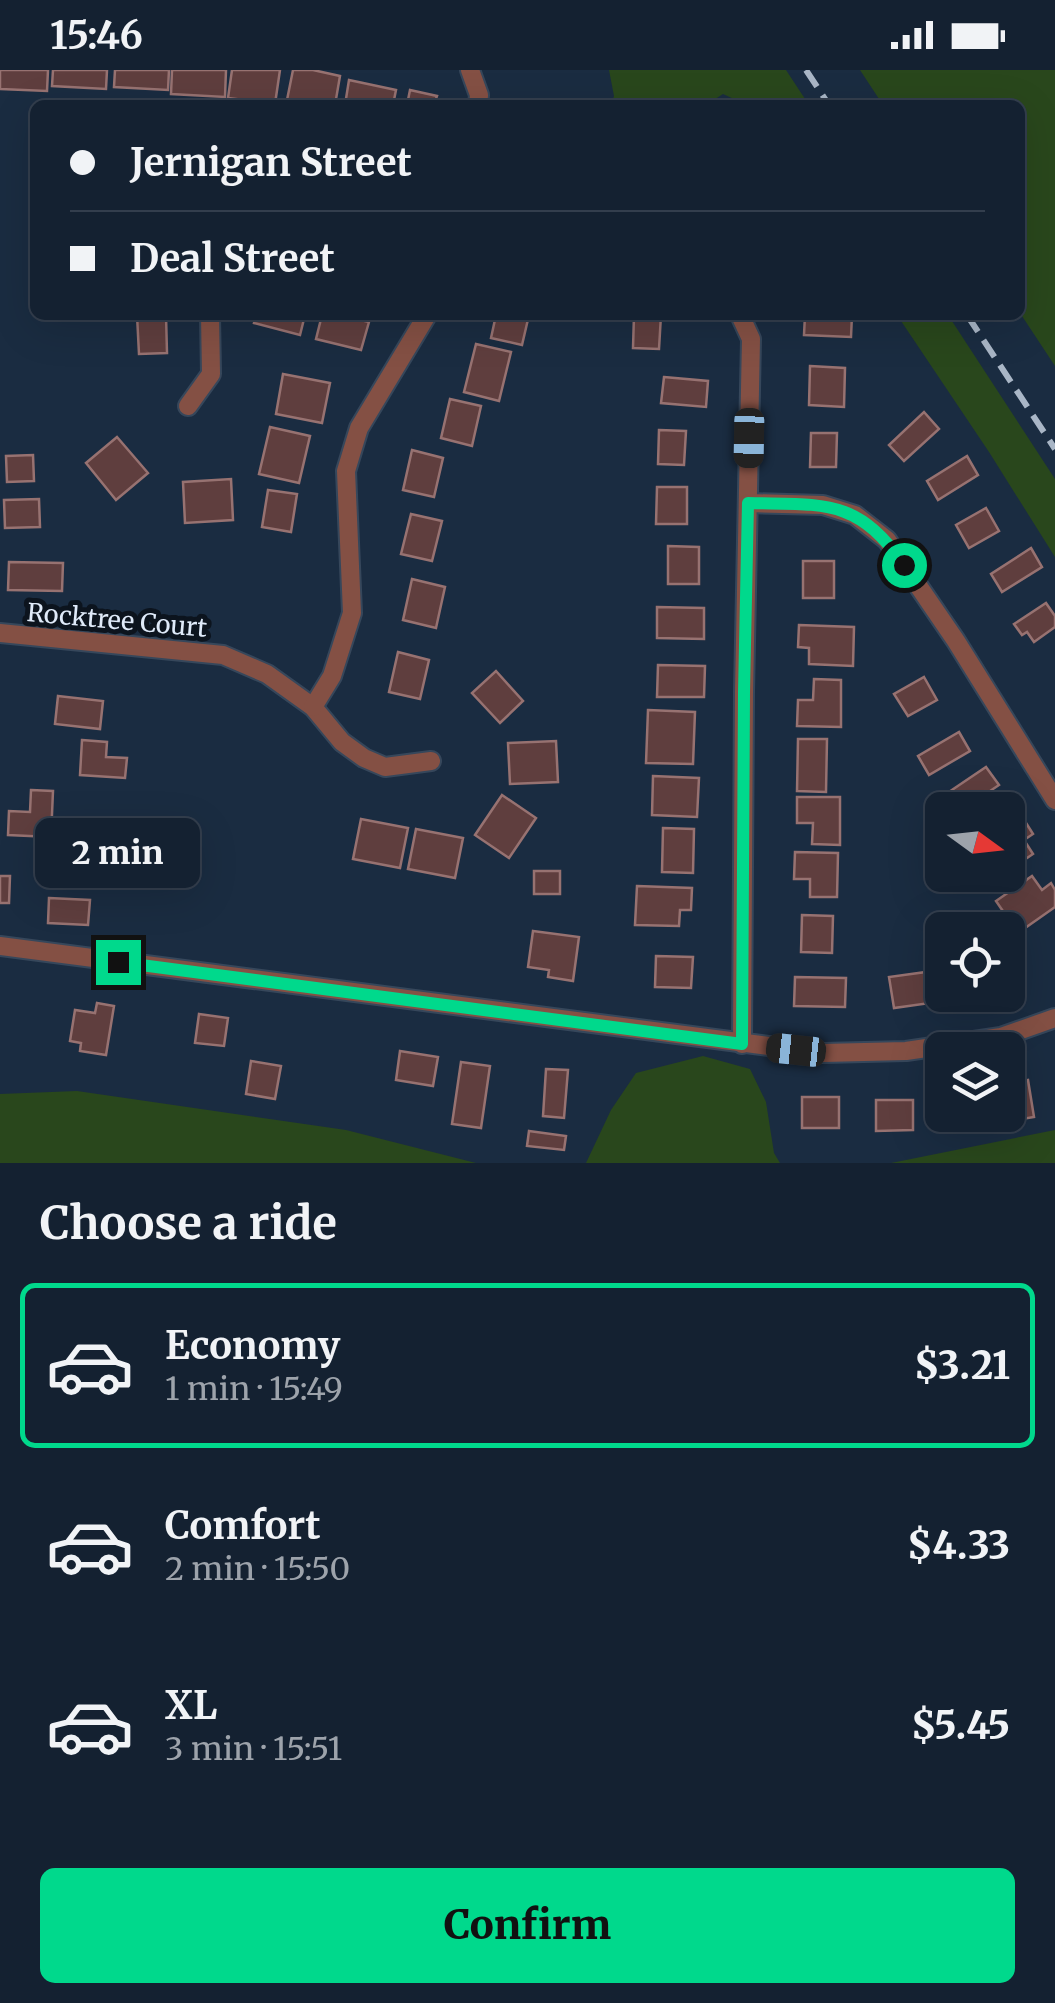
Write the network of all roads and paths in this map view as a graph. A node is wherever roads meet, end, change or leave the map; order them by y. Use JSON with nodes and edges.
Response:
{"nodes":[{"id":1,"x":470,"y":70,"type":"edge"},
{"id":2,"x":478,"y":100,"type":"edge"},
{"id":3,"x":210,"y":320,"type":"edge"},
{"id":4,"x":424,"y":320,"type":"edge"},
{"id":5,"x":742,"y":320,"type":"edge"},
{"id":6,"x":188,"y":406,"type":"dead end"},
{"id":7,"x":748,"y":503,"type":"junction"},
{"id":8,"x":0,"y":633,"type":"edge"},
{"id":9,"x":313,"y":707,"type":"junction"},
{"id":10,"x":431,"y":761,"type":"dead end"},
{"id":11,"x":1055,"y":800,"type":"edge"},
{"id":12,"x":0,"y":946,"type":"edge"},
{"id":13,"x":1055,"y":1018,"type":"edge"},
{"id":14,"x":742,"y":1044,"type":"junction"}],
"edges":[{"from":1,"to":2,"type":"street"},
{"from":3,"to":6,"type":"street"},
{"from":4,"to":9,"type":"street"},
{"from":5,"to":7,"type":"street"},
{"from":7,"to":11,"type":"street"},
{"from":7,"to":14,"type":"street"},
{"from":8,"to":9,"type":"street","name":"Rocktree Court"},
{"from":9,"to":10,"type":"street","name":"Rocktree Court"},
{"from":12,"to":14,"type":"street"},
{"from":13,"to":14,"type":"street"}]}
